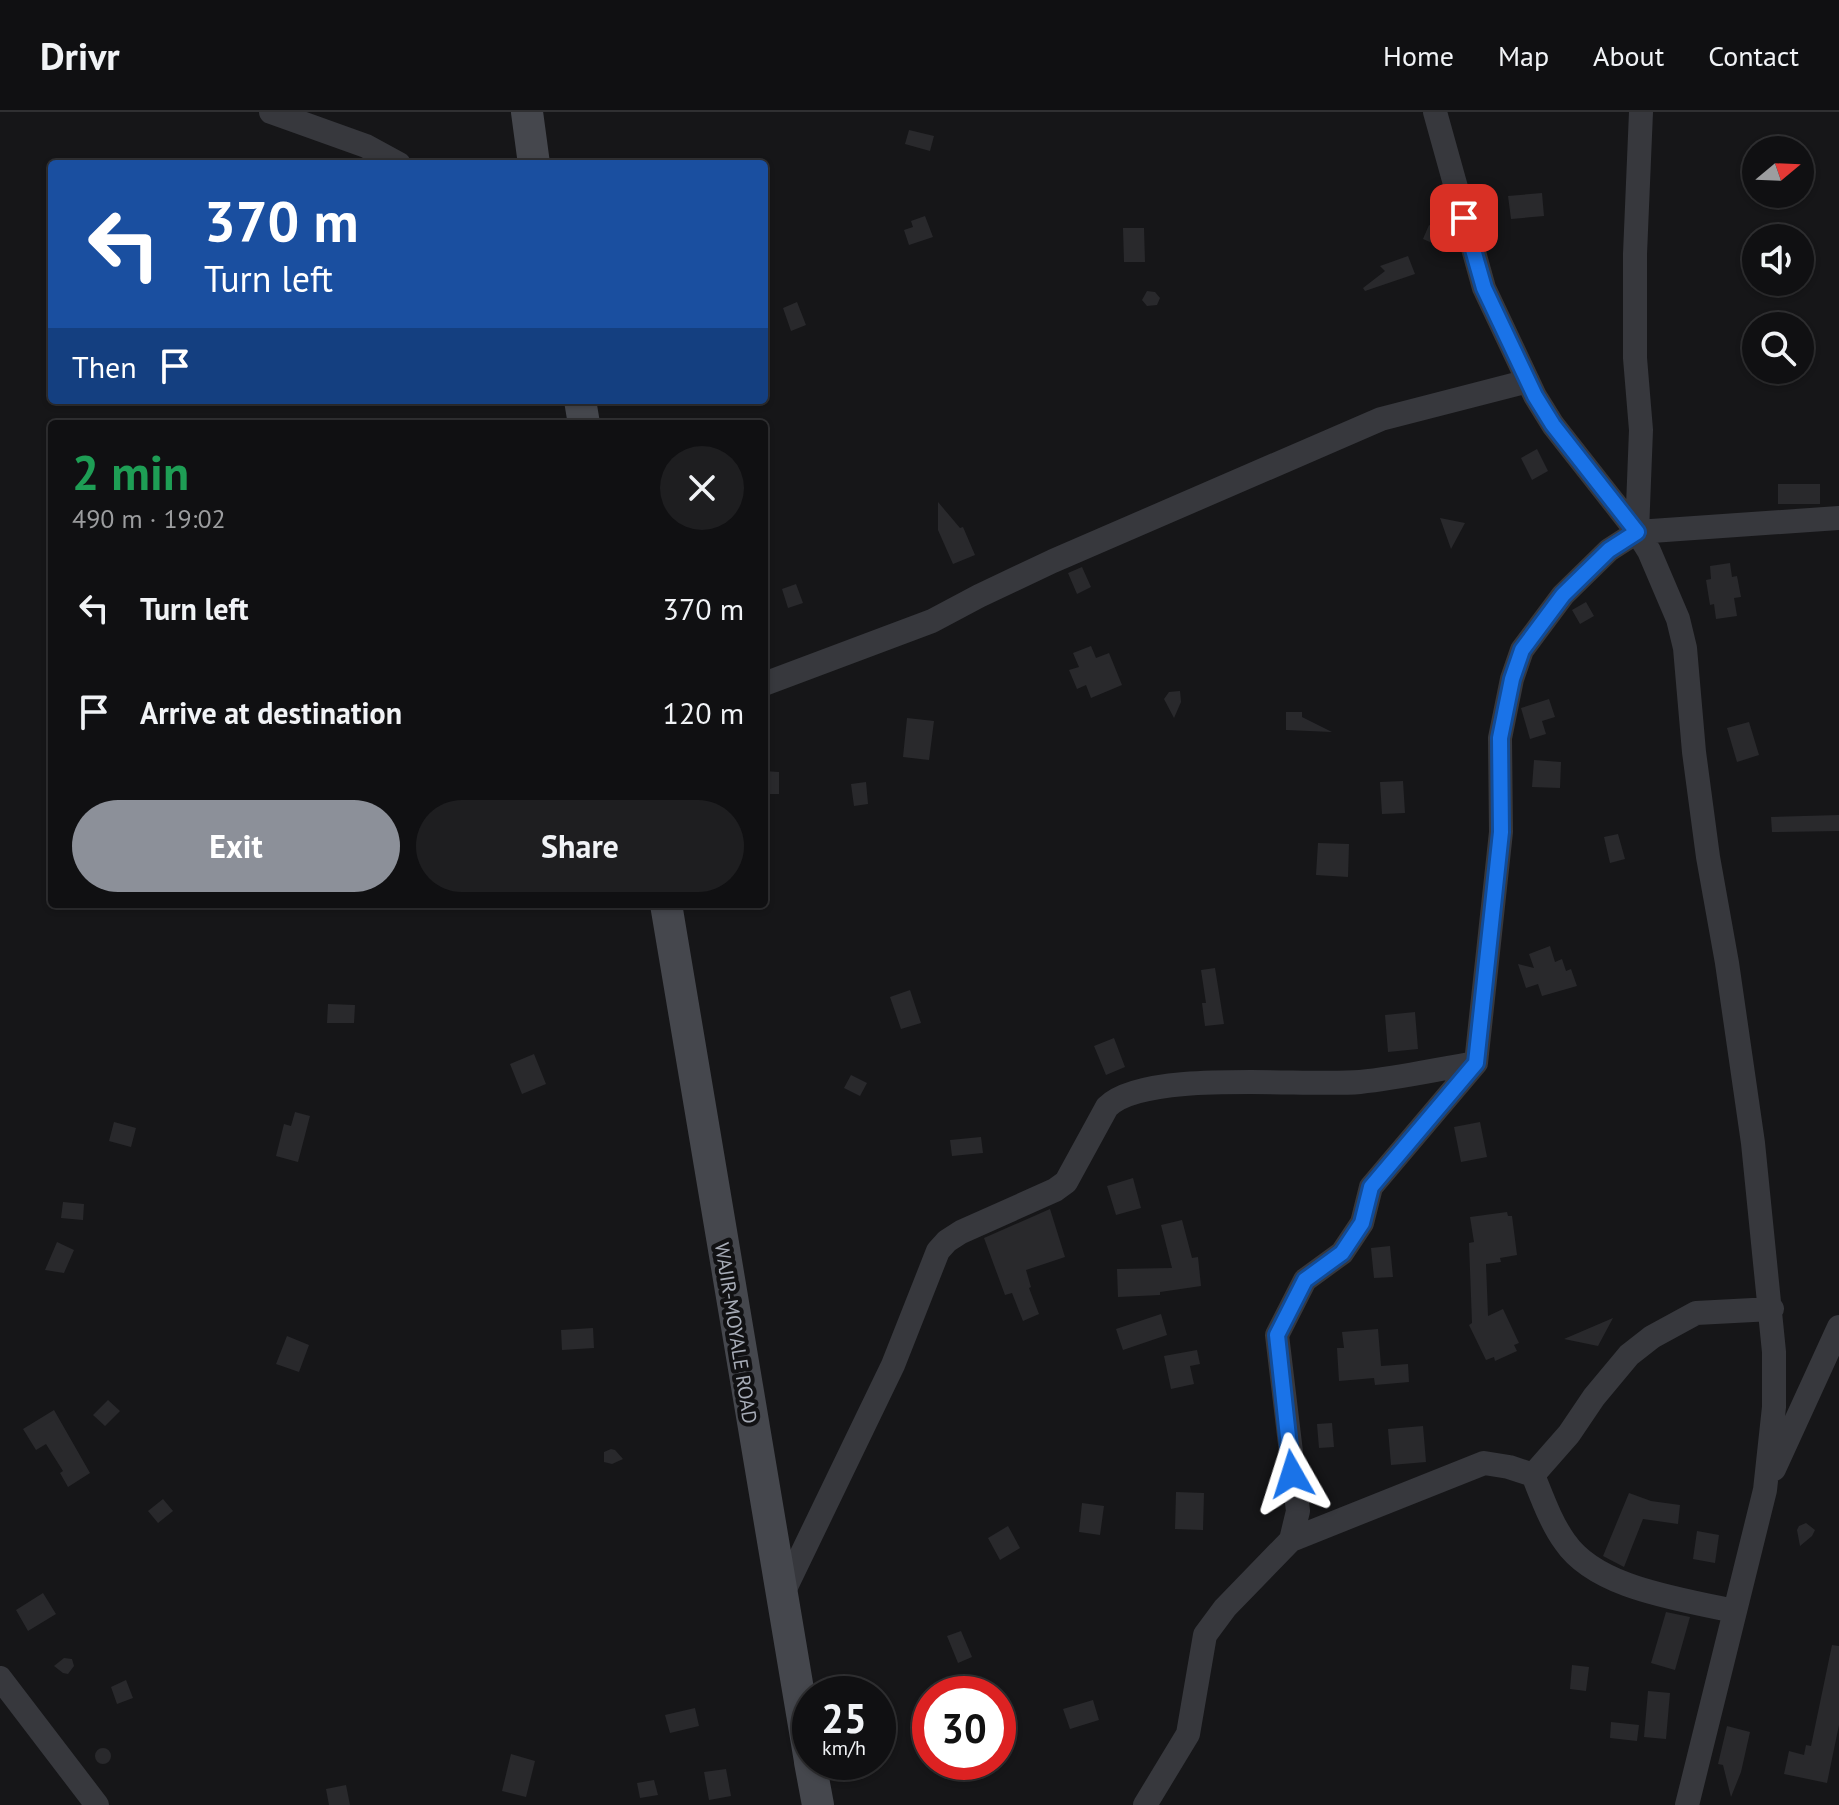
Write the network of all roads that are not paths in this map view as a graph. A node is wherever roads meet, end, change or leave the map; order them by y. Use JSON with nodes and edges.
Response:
{"nodes":[{"id":1,"x":271,"y":112,"type":"edge"},
{"id":2,"x":527,"y":112,"type":"edge"},
{"id":3,"x":1435,"y":112,"type":"edge"},
{"id":4,"x":1641,"y":112,"type":"edge"},
{"id":5,"x":392,"y":160,"type":"edge"},
{"id":6,"x":533,"y":160,"type":"edge"},
{"id":7,"x":1528,"y":381,"type":"junction"},
{"id":8,"x":1839,"y":518,"type":"edge"},
{"id":9,"x":1637,"y":532,"type":"junction"},
{"id":10,"x":768,"y":682,"type":"edge"},
{"id":11,"x":667,"y":908,"type":"edge"},
{"id":12,"x":1476,"y":1063,"type":"junction"},
{"id":13,"x":1772,"y":1309,"type":"junction"},
{"id":14,"x":1839,"y":1327,"type":"edge"},
{"id":15,"x":1533,"y":1475,"type":"junction"},
{"id":16,"x":1765,"y":1490,"type":"junction"},
{"id":17,"x":1291,"y":1540,"type":"junction"},
{"id":18,"x":781,"y":1597,"type":"junction"},
{"id":19,"x":1733,"y":1611,"type":"junction"},
{"id":20,"x":795,"y":1676,"type":"edge"},
{"id":21,"x":0,"y":1678,"type":"edge"},
{"id":22,"x":813,"y":1780,"type":"edge"},
{"id":23,"x":97,"y":1805,"type":"edge"},
{"id":24,"x":818,"y":1805,"type":"edge"},
{"id":25,"x":1145,"y":1805,"type":"edge"},
{"id":26,"x":1687,"y":1805,"type":"edge"}],
"edges":[{"from":1,"to":5,"type":"street"},
{"from":2,"to":6,"type":"main road"},
{"from":3,"to":7,"type":"street"},
{"from":4,"to":9,"type":"street"},
{"from":7,"to":9,"type":"street"},
{"from":7,"to":10,"type":"street"},
{"from":8,"to":9,"type":"street"},
{"from":9,"to":12,"type":"street"},
{"from":9,"to":13,"type":"street"},
{"from":11,"to":18,"type":"main road","name":"WAJIR-MOYALE ROAD"},
{"from":12,"to":17,"type":"street"},
{"from":12,"to":18,"type":"street"},
{"from":13,"to":15,"type":"street"},
{"from":13,"to":16,"type":"street"},
{"from":14,"to":16,"type":"street"},
{"from":15,"to":17,"type":"street"},
{"from":15,"to":19,"type":"street"},
{"from":16,"to":19,"type":"street"},
{"from":17,"to":25,"type":"street"},
{"from":18,"to":20,"type":"main road","name":"WAJIR-MOYALE ROAD"},
{"from":19,"to":26,"type":"street"},
{"from":21,"to":23,"type":"street"},
{"from":22,"to":24,"type":"main road","name":"WAJIR-MOYALE ROAD"}]}
